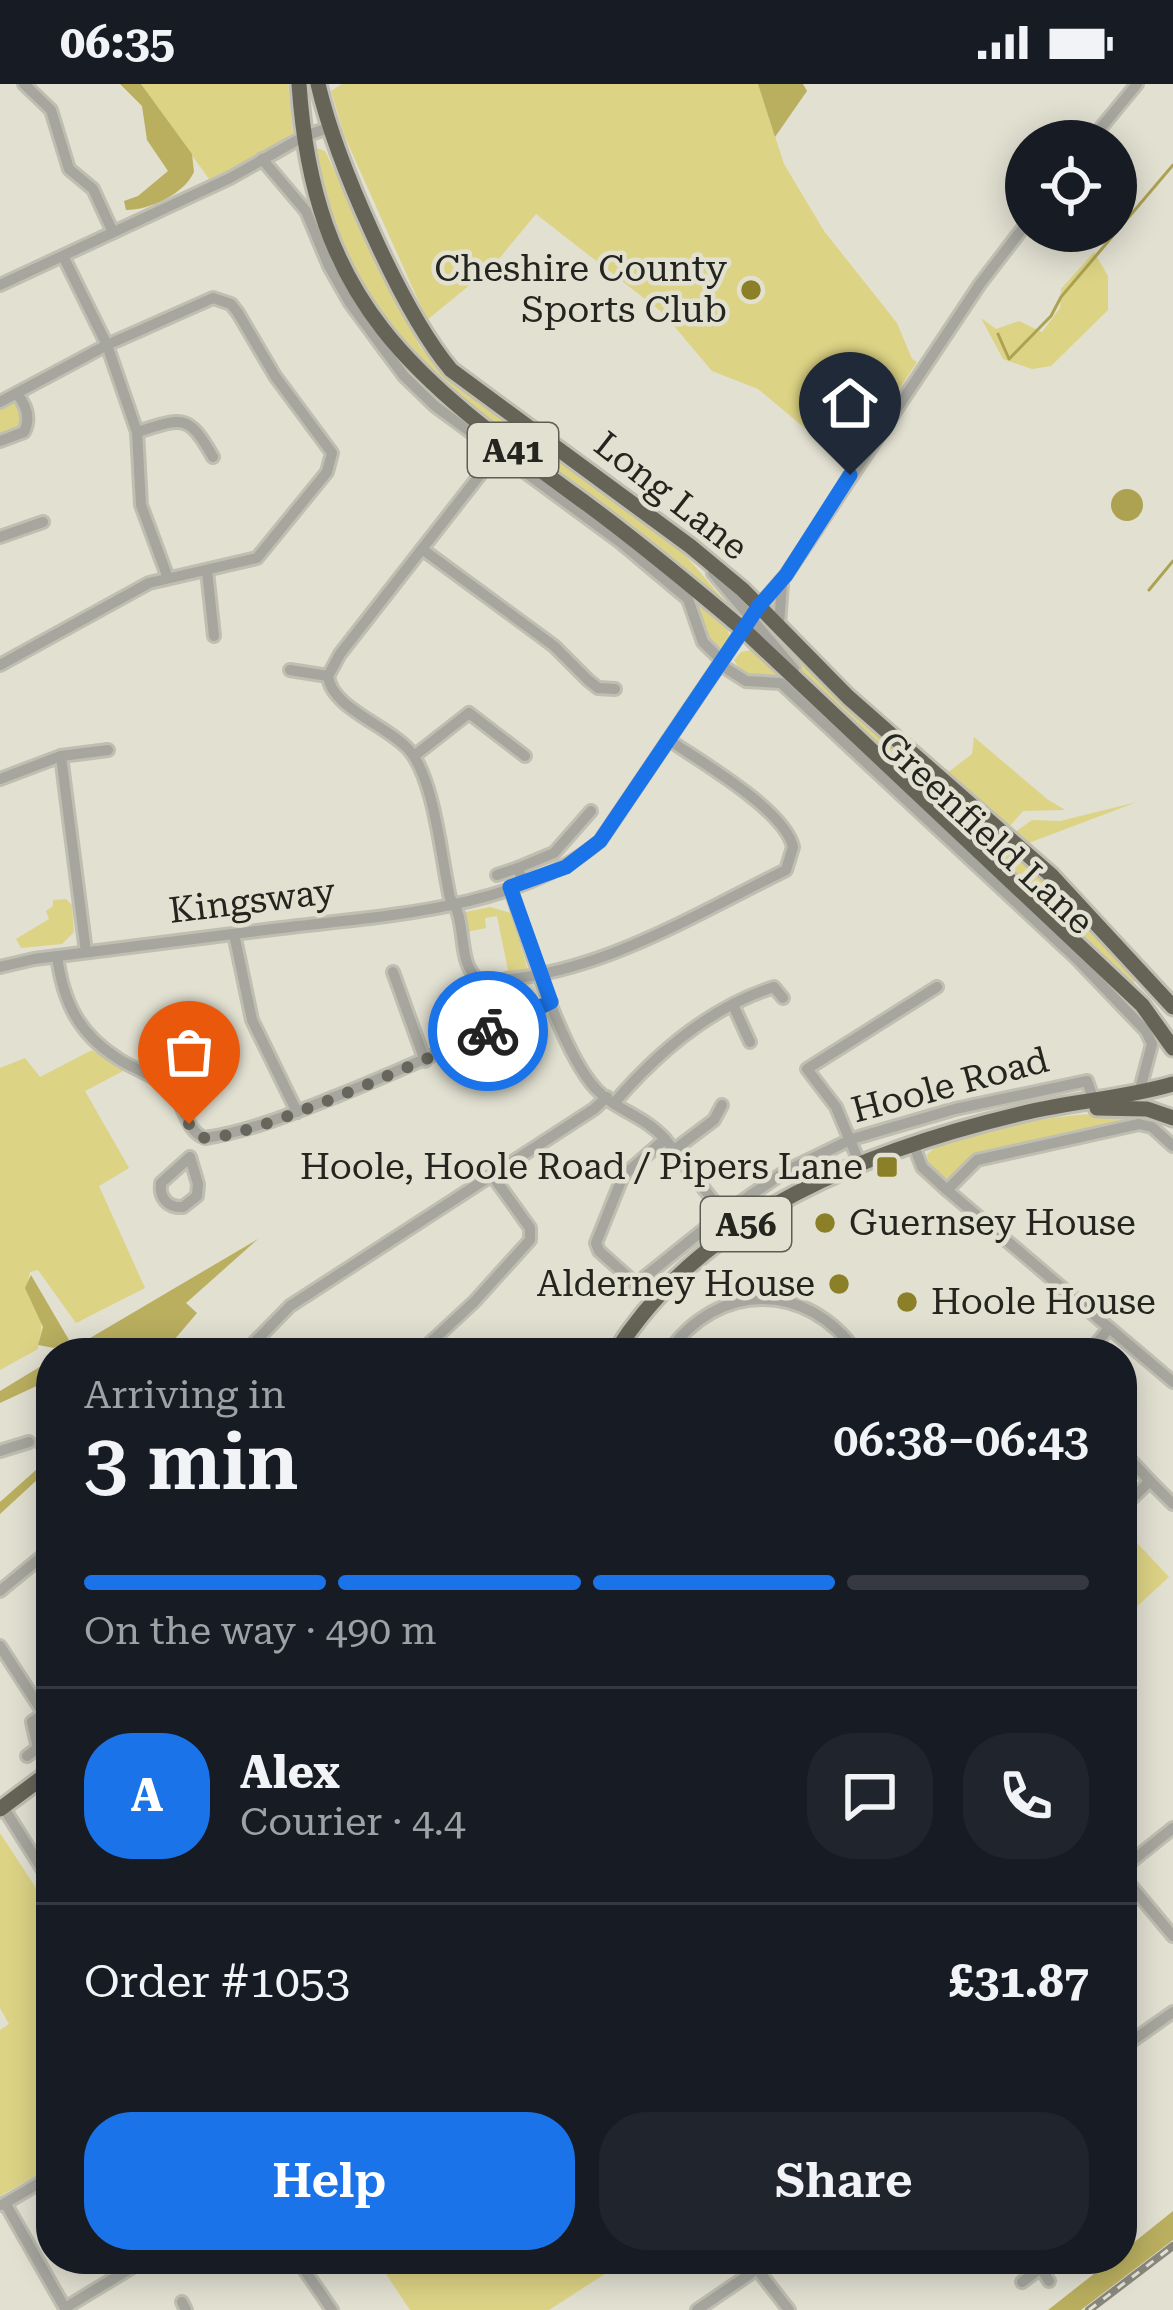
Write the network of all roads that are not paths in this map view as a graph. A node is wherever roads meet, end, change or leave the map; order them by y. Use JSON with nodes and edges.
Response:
{"nodes":[{"id":1,"x":24,"y":84,"type":"edge"},
{"id":2,"x":299,"y":84,"type":"edge"},
{"id":3,"x":318,"y":84,"type":"edge"},
{"id":4,"x":1137,"y":84,"type":"edge"},
{"id":5,"x":1107,"y":120,"type":"edge"},
{"id":6,"x":330,"y":127,"type":"junction"},
{"id":7,"x":302,"y":136,"type":"junction"},
{"id":8,"x":262,"y":160,"type":"junction"},
{"id":9,"x":112,"y":230,"type":"junction"},
{"id":10,"x":1005,"y":251,"type":"edge"},
{"id":11,"x":63,"y":256,"type":"junction"},
{"id":12,"x":0,"y":285,"type":"edge"},
{"id":13,"x":107,"y":345,"type":"junction"},
{"id":14,"x":16,"y":394,"type":"junction"},
{"id":15,"x":0,"y":402,"type":"edge"},
{"id":16,"x":137,"y":432,"type":"junction"},
{"id":17,"x":0,"y":441,"type":"edge"},
{"id":18,"x":497,"y":453,"type":"junction"},
{"id":19,"x":212,"y":458,"type":"dead end"},
{"id":20,"x":43,"y":522,"type":"dead end"},
{"id":21,"x":0,"y":537,"type":"edge"},
{"id":22,"x":422,"y":549,"type":"junction"},
{"id":23,"x":207,"y":571,"type":"junction"},
{"id":24,"x":786,"y":575,"type":"junction"},
{"id":25,"x":168,"y":578,"type":"junction"},
{"id":26,"x":751,"y":618,"type":"junction"},
{"id":27,"x":779,"y":628,"type":"junction"},
{"id":28,"x":214,"y":636,"type":"dead end"},
{"id":29,"x":722,"y":664,"type":"junction"},
{"id":30,"x":0,"y":665,"type":"edge"},
{"id":31,"x":290,"y":670,"type":"dead end"},
{"id":32,"x":328,"y":676,"type":"junction"},
{"id":33,"x":615,"y":689,"type":"dead end"},
{"id":34,"x":669,"y":740,"type":"junction"},
{"id":35,"x":109,"y":750,"type":"dead end"},
{"id":36,"x":61,"y":756,"type":"junction"},
{"id":37,"x":414,"y":756,"type":"junction"},
{"id":38,"x":525,"y":756,"type":"dead end"},
{"id":39,"x":0,"y":779,"type":"edge"},
{"id":40,"x":590,"y":818,"type":"dead end"},
{"id":41,"x":518,"y":868,"type":"junction"},
{"id":42,"x":497,"y":875,"type":"dead end"},
{"id":43,"x":516,"y":885,"type":"junction"},
{"id":44,"x":454,"y":903,"type":"junction"},
{"id":45,"x":235,"y":934,"type":"junction"},
{"id":46,"x":86,"y":952,"type":"junction"},
{"id":47,"x":57,"y":956,"type":"junction"},
{"id":48,"x":0,"y":967,"type":"edge"},
{"id":49,"x":393,"y":972,"type":"dead end"},
{"id":50,"x":540,"y":974,"type":"junction"},
{"id":51,"x":937,"y":987,"type":"dead end"},
{"id":52,"x":783,"y":998,"type":"dead end"},
{"id":53,"x":551,"y":1002,"type":"junction"},
{"id":54,"x":734,"y":1007,"type":"junction"},
{"id":55,"x":1173,"y":1007,"type":"edge"},
{"id":56,"x":750,"y":1042,"type":"dead end"},
{"id":57,"x":1173,"y":1048,"type":"edge"},
{"id":58,"x":425,"y":1061,"type":"junction"},
{"id":59,"x":1173,"y":1084,"type":"edge"},
{"id":60,"x":1139,"y":1093,"type":"junction"},
{"id":61,"x":611,"y":1100,"type":"junction"},
{"id":62,"x":1094,"y":1101,"type":"junction"},
{"id":63,"x":722,"y":1105,"type":"dead end"},
{"id":64,"x":1034,"y":1111,"type":"junction"},
{"id":65,"x":297,"y":1112,"type":"junction"},
{"id":66,"x":1173,"y":1118,"type":"edge"},
{"id":67,"x":195,"y":1134,"type":"junction"},
{"id":68,"x":664,"y":1138,"type":"junction"},
{"id":69,"x":852,"y":1139,"type":"junction"},
{"id":70,"x":914,"y":1146,"type":"junction"},
{"id":71,"x":1173,"y":1146,"type":"edge"},
{"id":72,"x":674,"y":1150,"type":"junction"},
{"id":73,"x":190,"y":1157,"type":"junction"},
{"id":74,"x":860,"y":1164,"type":"junction"},
{"id":75,"x":492,"y":1175,"type":"junction"},
{"id":76,"x":946,"y":1190,"type":"junction"},
{"id":77,"x":723,"y":1214,"type":"junction"},
{"id":78,"x":736,"y":1231,"type":"junction"},
{"id":79,"x":1109,"y":1328,"type":"junction"},
{"id":80,"x":259,"y":1338,"type":"edge"},
{"id":81,"x":435,"y":1338,"type":"edge"},
{"id":82,"x":626,"y":1338,"type":"edge"},
{"id":83,"x":681,"y":1338,"type":"edge"},
{"id":84,"x":843,"y":1338,"type":"edge"},
{"id":85,"x":1101,"y":1338,"type":"edge"},
{"id":86,"x":1121,"y":1338,"type":"edge"},
{"id":87,"x":1137,"y":1352,"type":"edge"},
{"id":88,"x":1173,"y":1382,"type":"edge"},
{"id":89,"x":29,"y":1442,"type":"dead end"},
{"id":90,"x":0,"y":1451,"type":"edge"},
{"id":91,"x":1137,"y":1467,"type":"edge"},
{"id":92,"x":1150,"y":1481,"type":"junction"},
{"id":93,"x":1137,"y":1494,"type":"edge"},
{"id":94,"x":1173,"y":1504,"type":"edge"},
{"id":95,"x":36,"y":1561,"type":"edge"},
{"id":96,"x":0,"y":1591,"type":"edge"},
{"id":97,"x":0,"y":1646,"type":"edge"},
{"id":98,"x":36,"y":1702,"type":"edge"},
{"id":99,"x":36,"y":1749,"type":"edge"},
{"id":100,"x":27,"y":1756,"type":"dead end"},
{"id":101,"x":36,"y":1783,"type":"edge"},
{"id":102,"x":2,"y":1808,"type":"edge"},
{"id":103,"x":1173,"y":1828,"type":"edge"},
{"id":104,"x":1137,"y":1859,"type":"edge"},
{"id":105,"x":36,"y":1860,"type":"edge"},
{"id":106,"x":1137,"y":1891,"type":"edge"},
{"id":107,"x":1173,"y":1936,"type":"edge"},
{"id":108,"x":1173,"y":2012,"type":"edge"},
{"id":109,"x":1137,"y":2037,"type":"edge"},
{"id":110,"x":36,"y":2185,"type":"edge"},
{"id":111,"x":3,"y":2204,"type":"edge"},
{"id":112,"x":36,"y":2260,"type":"edge"},
{"id":113,"x":44,"y":2274,"type":"edge"},
{"id":114,"x":122,"y":2274,"type":"edge"},
{"id":115,"x":307,"y":2274,"type":"edge"},
{"id":116,"x":750,"y":2274,"type":"edge"},
{"id":117,"x":761,"y":2274,"type":"edge"},
{"id":118,"x":1033,"y":2274,"type":"edge"},
{"id":119,"x":1045,"y":2274,"type":"edge"},
{"id":120,"x":1049,"y":2281,"type":"dead end"},
{"id":121,"x":1022,"y":2282,"type":"dead end"},
{"id":122,"x":65,"y":2309,"type":"edge"},
{"id":123,"x":332,"y":2310,"type":"edge"},
{"id":124,"x":697,"y":2310,"type":"edge"},
{"id":125,"x":788,"y":2310,"type":"edge"}],
"edges":[{"from":1,"to":9,"type":"street"},
{"from":2,"to":7,"type":"highway","name":"Long Lane","number":"A41"},
{"from":3,"to":6,"type":"highway","name":"Long Lane","number":"A41"},
{"from":4,"to":5,"type":"street"},
{"from":6,"to":7,"type":"street"},
{"from":6,"to":26,"type":"highway","name":"Long Lane","number":"A41"},
{"from":7,"to":8,"type":"street"},
{"from":7,"to":26,"type":"highway","name":"Long Lane","number":"A41"},
{"from":8,"to":9,"type":"street"},
{"from":8,"to":18,"type":"street","name":"Long Lane"},
{"from":9,"to":11,"type":"street"},
{"from":10,"to":24,"type":"street","name":"Kingsway"},
{"from":11,"to":12,"type":"street"},
{"from":11,"to":13,"type":"street"},
{"from":13,"to":14,"type":"street"},
{"from":13,"to":16,"type":"street"},
{"from":13,"to":23,"type":"street"},
{"from":14,"to":15,"type":"street"},
{"from":14,"to":17,"type":"street"},
{"from":16,"to":19,"type":"street"},
{"from":16,"to":25,"type":"street"},
{"from":18,"to":22,"type":"street"},
{"from":18,"to":29,"type":"street","name":"Long Lane"},
{"from":20,"to":21,"type":"street"},
{"from":22,"to":32,"type":"street"},
{"from":22,"to":33,"type":"street"},
{"from":23,"to":25,"type":"street"},
{"from":23,"to":28,"type":"street"},
{"from":24,"to":26,"type":"street","name":"Kingsway"},
{"from":24,"to":27,"type":"street"},
{"from":25,"to":30,"type":"street"},
{"from":26,"to":27,"type":"highway","name":"Greenfield Lane","number":"A41"},
{"from":26,"to":29,"type":"street","name":"Kingsway"},
{"from":26,"to":57,"type":"highway","name":"Greenfield Lane","number":"A41"},
{"from":27,"to":55,"type":"highway","name":"Greenfield Lane","number":"A41"},
{"from":29,"to":34,"type":"street","name":"Kingsway"},
{"from":29,"to":60,"type":"street","name":"Greenfield Lane"},
{"from":31,"to":32,"type":"street"},
{"from":32,"to":37,"type":"street"},
{"from":34,"to":43,"type":"street","name":"Kingsway"},
{"from":34,"to":50,"type":"street"},
{"from":35,"to":36,"type":"street"},
{"from":36,"to":39,"type":"street"},
{"from":36,"to":46,"type":"street"},
{"from":37,"to":38,"type":"street"},
{"from":37,"to":44,"type":"street"},
{"from":40,"to":41,"type":"street"},
{"from":41,"to":42,"type":"street"},
{"from":41,"to":43,"type":"street"},
{"from":43,"to":44,"type":"street","name":"Kingsway"},
{"from":43,"to":50,"type":"street"},
{"from":44,"to":45,"type":"street","name":"Kingsway"},
{"from":44,"to":50,"type":"street"},
{"from":45,"to":46,"type":"street","name":"Kingsway"},
{"from":45,"to":65,"type":"street"},
{"from":46,"to":47,"type":"street","name":"Kingsway"},
{"from":47,"to":48,"type":"street","name":"Kingsway"},
{"from":47,"to":67,"type":"street"},
{"from":49,"to":58,"type":"street"},
{"from":50,"to":53,"type":"street"},
{"from":51,"to":69,"type":"street"},
{"from":52,"to":54,"type":"street"},
{"from":53,"to":58,"type":"street"},
{"from":53,"to":61,"type":"street"},
{"from":54,"to":56,"type":"street"},
{"from":54,"to":61,"type":"street"},
{"from":58,"to":65,"type":"street"},
{"from":59,"to":60,"type":"highway","name":"Hoole Road","number":"A56"},
{"from":60,"to":62,"type":"highway","name":"Hoole Road","number":"A56"},
{"from":61,"to":68,"type":"street"},
{"from":61,"to":75,"type":"street"},
{"from":62,"to":64,"type":"highway","name":"Hoole Road","number":"A56"},
{"from":62,"to":69,"type":"street","name":"Hoole Road"},
{"from":63,"to":72,"type":"street"},
{"from":64,"to":66,"type":"highway","name":"Hoole Road","number":"A56"},
{"from":64,"to":70,"type":"highway","name":"Hoole Road","number":"A56"},
{"from":65,"to":67,"type":"street"},
{"from":67,"to":73,"type":"street"},
{"from":68,"to":72,"type":"street"},
{"from":68,"to":77,"type":"street","name":"Hoole Road"},
{"from":69,"to":74,"type":"street"},
{"from":69,"to":77,"type":"street","name":"Hoole Road"},
{"from":70,"to":74,"type":"highway","name":"Hoole Road","number":"A56"},
{"from":70,"to":76,"type":"street"},
{"from":71,"to":76,"type":"street"},
{"from":72,"to":77,"type":"street"},
{"from":73,"to":73,"type":"street"},
{"from":74,"to":78,"type":"highway","name":"Hoole Road","number":"A56"},
{"from":75,"to":80,"type":"street"},
{"from":75,"to":81,"type":"street"},
{"from":76,"to":79,"type":"street"},
{"from":77,"to":78,"type":"street"},
{"from":78,"to":82,"type":"highway","name":"Hoole Road","number":"A56"},
{"from":79,"to":85,"type":"street"},
{"from":79,"to":86,"type":"street"},
{"from":83,"to":84,"type":"street"},
{"from":87,"to":88,"type":"street"},
{"from":89,"to":90,"type":"street"},
{"from":91,"to":92,"type":"street"},
{"from":92,"to":93,"type":"street"},
{"from":92,"to":94,"type":"street"},
{"from":95,"to":96,"type":"street"},
{"from":97,"to":98,"type":"street"},
{"from":99,"to":100,"type":"street"},
{"from":101,"to":102,"type":"highway"},
{"from":102,"to":105,"type":"street"},
{"from":103,"to":104,"type":"street"},
{"from":106,"to":107,"type":"street"},
{"from":108,"to":109,"type":"street"},
{"from":110,"to":111,"type":"street"},
{"from":111,"to":112,"type":"street"},
{"from":113,"to":122,"type":"street"},
{"from":114,"to":122,"type":"street"},
{"from":115,"to":123,"type":"street"},
{"from":116,"to":124,"type":"street"},
{"from":117,"to":125,"type":"street"},
{"from":118,"to":121,"type":"street"},
{"from":119,"to":120,"type":"street"}]}
